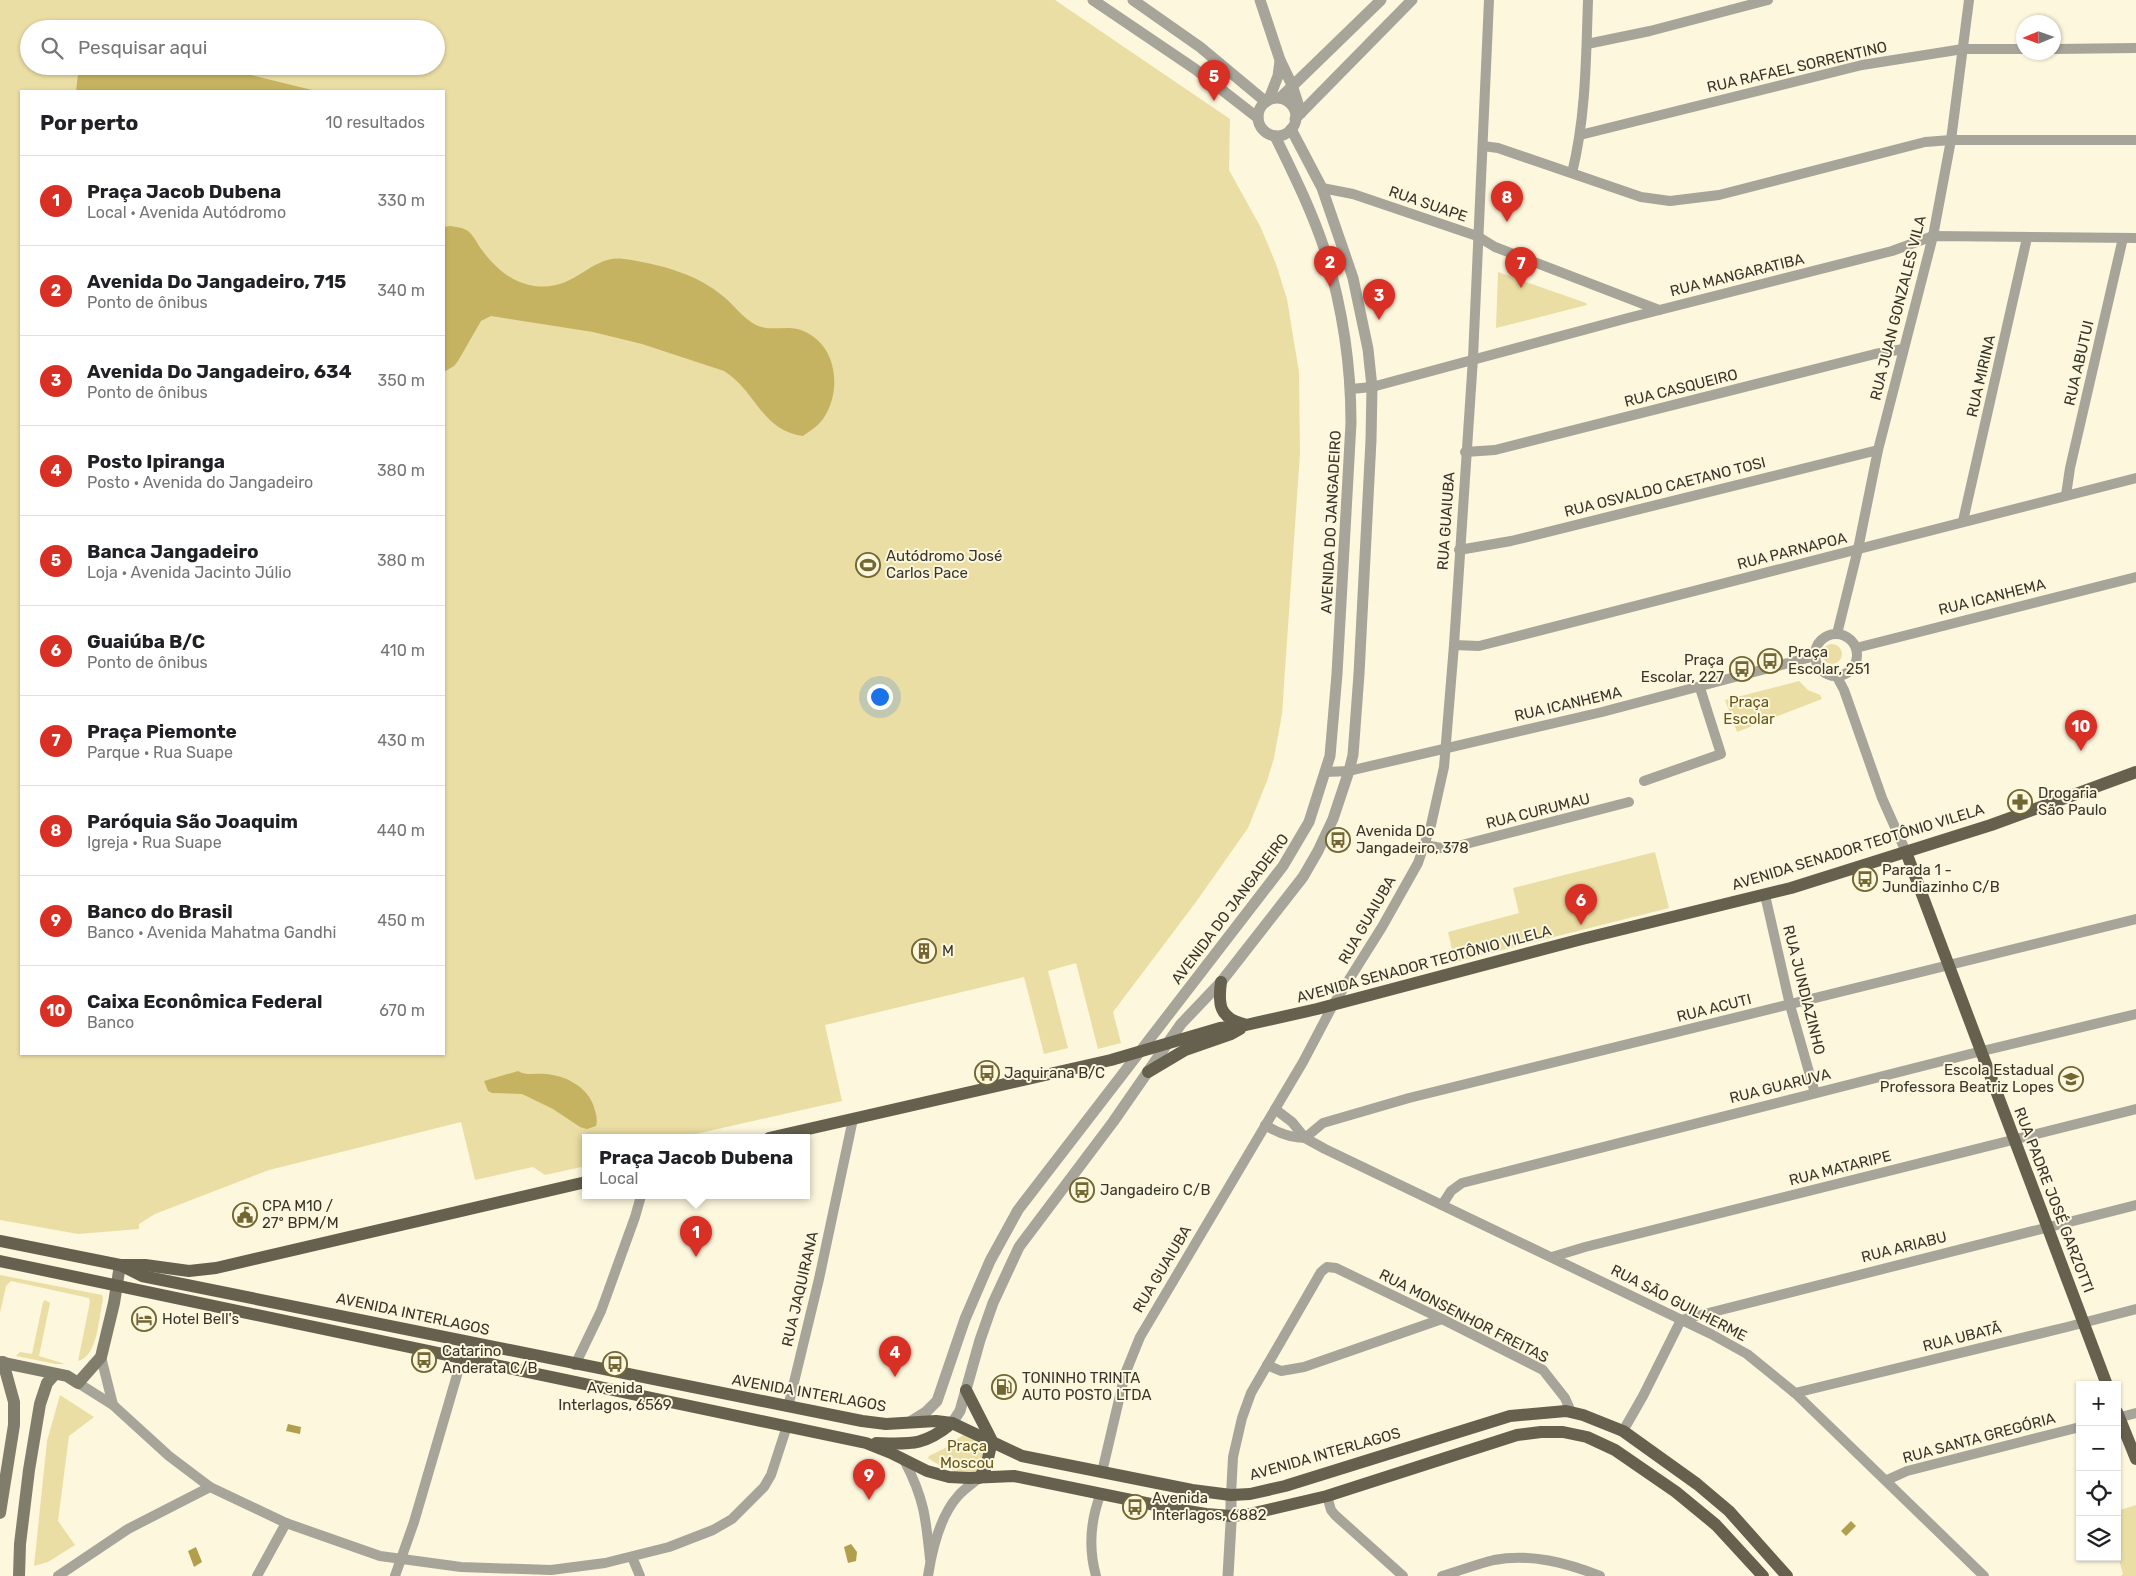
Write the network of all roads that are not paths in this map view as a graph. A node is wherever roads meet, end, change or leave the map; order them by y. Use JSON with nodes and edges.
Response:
{"nodes":[{"id":1,"x":1093,"y":0,"type":"edge"},
{"id":2,"x":1133,"y":0,"type":"edge"},
{"id":3,"x":1260,"y":0,"type":"edge"},
{"id":4,"x":1381,"y":0,"type":"edge"},
{"id":5,"x":1412,"y":0,"type":"edge"},
{"id":6,"x":1489,"y":0,"type":"edge"},
{"id":7,"x":1588,"y":0,"type":"edge"},
{"id":8,"x":1768,"y":0,"type":"edge"},
{"id":9,"x":1969,"y":0,"type":"edge"},
{"id":10,"x":1371,"y":4,"type":"edge"},
{"id":11,"x":1586,"y":44,"type":"junction"},
{"id":12,"x":2136,"y":48,"type":"edge"},
{"id":13,"x":1963,"y":49,"type":"junction"},
{"id":14,"x":2016,"y":49,"type":"edge"},
{"id":15,"x":2061,"y":49,"type":"edge"},
{"id":16,"x":1280,"y":60,"type":"junction"},
{"id":17,"x":1292,"y":85,"type":"junction"},
{"id":18,"x":1271,"y":100,"type":"junction"},
{"id":19,"x":1258,"y":118,"type":"junction"},
{"id":20,"x":1296,"y":120,"type":"junction"},
{"id":21,"x":1580,"y":135,"type":"junction"},
{"id":22,"x":1275,"y":136,"type":"junction"},
{"id":23,"x":1951,"y":140,"type":"junction"},
{"id":24,"x":2136,"y":140,"type":"edge"},
{"id":25,"x":1483,"y":146,"type":"junction"},
{"id":26,"x":1572,"y":173,"type":"junction"},
{"id":27,"x":1322,"y":188,"type":"junction"},
{"id":28,"x":1477,"y":236,"type":"junction"},
{"id":29,"x":1933,"y":236,"type":"junction"},
{"id":30,"x":2028,"y":238,"type":"junction"},
{"id":31,"x":2123,"y":238,"type":"junction"},
{"id":32,"x":2136,"y":238,"type":"edge"},
{"id":33,"x":1660,"y":310,"type":"junction"},
{"id":34,"x":1903,"y":349,"type":"junction"},
{"id":35,"x":1473,"y":358,"type":"junction"},
{"id":36,"x":1372,"y":387,"type":"junction"},
{"id":37,"x":1351,"y":390,"type":"junction"},
{"id":38,"x":1878,"y":450,"type":"junction"},
{"id":39,"x":1465,"y":452,"type":"junction"},
{"id":40,"x":2136,"y":478,"type":"edge"},
{"id":41,"x":2066,"y":495,"type":"junction"},
{"id":42,"x":1963,"y":521,"type":"junction"},
{"id":43,"x":1858,"y":549,"type":"junction"},
{"id":44,"x":1459,"y":550,"type":"junction"},
{"id":45,"x":2136,"y":576,"type":"edge"},
{"id":46,"x":1842,"y":635,"type":"junction"},
{"id":47,"x":1454,"y":645,"type":"junction"},
{"id":48,"x":1856,"y":648,"type":"junction"},
{"id":49,"x":1815,"y":656,"type":"junction"},
{"id":50,"x":1849,"y":672,"type":"junction"},
{"id":51,"x":1836,"y":677,"type":"junction"},
{"id":52,"x":1700,"y":688,"type":"junction"},
{"id":53,"x":1844,"y":690,"type":"junction"},
{"id":54,"x":1446,"y":748,"type":"junction"},
{"id":55,"x":1326,"y":772,"type":"junction"},
{"id":56,"x":1349,"y":772,"type":"junction"},
{"id":57,"x":2136,"y":772,"type":"edge"},
{"id":58,"x":1644,"y":781,"type":"dead end"},
{"id":59,"x":1629,"y":802,"type":"dead end"},
{"id":60,"x":1425,"y":845,"type":"junction"},
{"id":61,"x":1906,"y":852,"type":"junction"},
{"id":62,"x":1765,"y":895,"type":"junction"},
{"id":63,"x":2136,"y":919,"type":"edge"},
{"id":64,"x":1949,"y":965,"type":"junction"},
{"id":65,"x":1220,"y":982,"type":"junction"},
{"id":66,"x":1332,"y":1005,"type":"junction"},
{"id":67,"x":1790,"y":1005,"type":"junction"},
{"id":68,"x":2136,"y":1014,"type":"edge"},
{"id":69,"x":1246,"y":1025,"type":"junction"},
{"id":70,"x":1168,"y":1042,"type":"junction"},
{"id":71,"x":1981,"y":1051,"type":"junction"},
{"id":72,"x":1140,"y":1052,"type":"junction"},
{"id":73,"x":1148,"y":1072,"type":"junction"},
{"id":74,"x":1815,"y":1093,"type":"junction"},
{"id":75,"x":1275,"y":1108,"type":"junction"},
{"id":76,"x":2136,"y":1109,"type":"edge"},
{"id":77,"x":853,"y":1119,"type":"junction"},
{"id":78,"x":1265,"y":1125,"type":"junction"},
{"id":79,"x":787,"y":1134,"type":"edge"},
{"id":80,"x":1305,"y":1138,"type":"junction"},
{"id":81,"x":2014,"y":1138,"type":"junction"},
{"id":82,"x":582,"y":1183,"type":"edge"},
{"id":83,"x":640,"y":1199,"type":"edge"},
{"id":84,"x":1442,"y":1205,"type":"junction"},
{"id":85,"x":2136,"y":1205,"type":"edge"},
{"id":86,"x":2047,"y":1226,"type":"junction"},
{"id":87,"x":0,"y":1241,"type":"edge"},
{"id":88,"x":15,"y":1244,"type":"junction"},
{"id":89,"x":0,"y":1249,"type":"edge"},
{"id":90,"x":1552,"y":1257,"type":"junction"},
{"id":91,"x":0,"y":1261,"type":"edge"},
{"id":92,"x":120,"y":1265,"type":"junction"},
{"id":93,"x":117,"y":1286,"type":"junction"},
{"id":94,"x":2136,"y":1308,"type":"edge"},
{"id":95,"x":965,"y":1319,"type":"junction"},
{"id":96,"x":1442,"y":1319,"type":"junction"},
{"id":97,"x":1681,"y":1320,"type":"junction"},
{"id":98,"x":2083,"y":1322,"type":"junction"},
{"id":99,"x":985,"y":1326,"type":"junction"},
{"id":100,"x":101,"y":1357,"type":"junction"},
{"id":101,"x":462,"y":1358,"type":"junction"},
{"id":102,"x":1,"y":1362,"type":"edge"},
{"id":103,"x":575,"y":1365,"type":"junction"},
{"id":104,"x":1267,"y":1365,"type":"junction"},
{"id":105,"x":55,"y":1374,"type":"junction"},
{"id":106,"x":2105,"y":1381,"type":"edge"},
{"id":107,"x":78,"y":1383,"type":"junction"},
{"id":108,"x":966,"y":1390,"type":"junction"},
{"id":109,"x":1795,"y":1393,"type":"junction"},
{"id":110,"x":113,"y":1405,"type":"junction"},
{"id":111,"x":788,"y":1407,"type":"junction"},
{"id":112,"x":1571,"y":1412,"type":"junction"},
{"id":113,"x":2136,"y":1413,"type":"edge"},
{"id":114,"x":2121,"y":1416,"type":"edge"},
{"id":115,"x":910,"y":1422,"type":"junction"},
{"id":116,"x":952,"y":1422,"type":"junction"},
{"id":117,"x":2121,"y":1423,"type":"edge"},
{"id":118,"x":787,"y":1426,"type":"junction"},
{"id":119,"x":2076,"y":1429,"type":"edge"},
{"id":120,"x":1623,"y":1431,"type":"junction"},
{"id":121,"x":992,"y":1441,"type":"junction"},
{"id":122,"x":866,"y":1443,"type":"junction"},
{"id":123,"x":2136,"y":1459,"type":"edge"},
{"id":124,"x":905,"y":1462,"type":"junction"},
{"id":125,"x":1102,"y":1472,"type":"junction"},
{"id":126,"x":979,"y":1478,"type":"junction"},
{"id":127,"x":1887,"y":1480,"type":"junction"},
{"id":128,"x":210,"y":1488,"type":"junction"},
{"id":129,"x":1102,"y":1493,"type":"junction"},
{"id":130,"x":1230,"y":1494,"type":"junction"},
{"id":131,"x":1328,"y":1496,"type":"junction"},
{"id":132,"x":0,"y":1513,"type":"edge"},
{"id":133,"x":1231,"y":1516,"type":"junction"},
{"id":134,"x":286,"y":1523,"type":"junction"},
{"id":135,"x":632,"y":1557,"type":"junction"},
{"id":136,"x":400,"y":1560,"type":"junction"},
{"id":137,"x":930,"y":1563,"type":"junction"},
{"id":138,"x":519,"y":1573,"type":"edge"},
{"id":139,"x":1231,"y":1574,"type":"edge"},
{"id":140,"x":19,"y":1576,"type":"edge"},
{"id":141,"x":58,"y":1576,"type":"edge"},
{"id":142,"x":257,"y":1576,"type":"edge"},
{"id":143,"x":395,"y":1576,"type":"edge"},
{"id":144,"x":640,"y":1576,"type":"edge"},
{"id":145,"x":928,"y":1576,"type":"edge"},
{"id":146,"x":1096,"y":1576,"type":"edge"},
{"id":147,"x":1402,"y":1576,"type":"edge"},
{"id":148,"x":1442,"y":1576,"type":"edge"},
{"id":149,"x":1600,"y":1576,"type":"edge"},
{"id":150,"x":1763,"y":1576,"type":"edge"},
{"id":151,"x":1787,"y":1576,"type":"edge"},
{"id":152,"x":1984,"y":1576,"type":"edge"}],
"edges":[{"from":1,"to":19,"type":"street"},
{"from":2,"to":18,"type":"street"},
{"from":3,"to":16,"type":"street"},
{"from":4,"to":10,"type":"street"},
{"from":5,"to":20,"type":"street"},
{"from":6,"to":25,"type":"street","name":"RUA GUAIUBA"},
{"from":7,"to":11,"type":"street"},
{"from":8,"to":11,"type":"street"},
{"from":9,"to":13,"type":"street","name":"RUA JUAN GONZALES VILA"},
{"from":10,"to":17,"type":"street"},
{"from":11,"to":21,"type":"street"},
{"from":12,"to":15,"type":"street"},
{"from":13,"to":14,"type":"street","name":"RUA RAFAEL SORRENTINO"},
{"from":13,"to":21,"type":"street","name":"RUA RAFAEL SORRENTINO"},
{"from":13,"to":23,"type":"street","name":"RUA JUAN GONZALES VILA"},
{"from":16,"to":17,"type":"street"},
{"from":16,"to":18,"type":"street"},
{"from":17,"to":18,"type":"street"},
{"from":17,"to":20,"type":"street"},
{"from":18,"to":19,"type":"street"},
{"from":18,"to":20,"type":"street"},
{"from":19,"to":22,"type":"street"},
{"from":20,"to":22,"type":"street"},
{"from":20,"to":27,"type":"street"},
{"from":21,"to":26,"type":"street"},
{"from":22,"to":37,"type":"street","name":"AVENIDA DO JANGADEIRO"},
{"from":23,"to":24,"type":"street"},
{"from":23,"to":26,"type":"street"},
{"from":23,"to":29,"type":"street","name":"RUA JUAN GONZALES VILA"},
{"from":25,"to":26,"type":"street"},
{"from":25,"to":28,"type":"street","name":"RUA GUAIUBA"},
{"from":27,"to":28,"type":"street","name":"RUA SUAPE"},
{"from":27,"to":36,"type":"street"},
{"from":28,"to":33,"type":"street","name":"RUA SUAPE"},
{"from":28,"to":35,"type":"street","name":"RUA GUAIUBA"},
{"from":29,"to":30,"type":"street","name":"RUA MANGARATIBA"},
{"from":29,"to":33,"type":"street","name":"RUA MANGARATIBA"},
{"from":29,"to":34,"type":"street","name":"RUA JUAN GONZALES VILA"},
{"from":30,"to":31,"type":"street","name":"RUA MANGARATIBA"},
{"from":30,"to":42,"type":"street","name":"RUA MIRINA"},
{"from":31,"to":32,"type":"street","name":"RUA MANGARATIBA"},
{"from":31,"to":41,"type":"street","name":"RUA ABUTUI"},
{"from":33,"to":35,"type":"street","name":"RUA MANGARATIBA"},
{"from":34,"to":38,"type":"street","name":"RUA JUAN GONZALES VILA"},
{"from":34,"to":39,"type":"street","name":"RUA CASQUEIRO"},
{"from":35,"to":36,"type":"street","name":"RUA MANGARATIBA"},
{"from":35,"to":39,"type":"street","name":"RUA GUAIUBA"},
{"from":36,"to":37,"type":"street","name":"RUA MANGARATIBA"},
{"from":36,"to":56,"type":"street"},
{"from":37,"to":55,"type":"street","name":"AVENIDA DO JANGADEIRO"},
{"from":38,"to":43,"type":"street","name":"RUA JUAN GONZALES VILA"},
{"from":38,"to":44,"type":"street","name":"RUA OSVALDO CAETANO TOSI"},
{"from":39,"to":44,"type":"street","name":"RUA GUAIUBA"},
{"from":40,"to":41,"type":"street","name":"RUA PARNAPOA"},
{"from":41,"to":42,"type":"street","name":"RUA PARNAPOA"},
{"from":42,"to":43,"type":"street","name":"RUA PARNAPOA"},
{"from":43,"to":46,"type":"street","name":"RUA JUAN GONZALES VILA"},
{"from":43,"to":47,"type":"street","name":"RUA PARNAPOA"},
{"from":44,"to":47,"type":"street","name":"RUA GUAIUBA"},
{"from":45,"to":48,"type":"street","name":"RUA ICANHEMA"},
{"from":46,"to":48,"type":"street"},
{"from":46,"to":49,"type":"street"},
{"from":47,"to":54,"type":"street","name":"RUA GUAIUBA"},
{"from":48,"to":50,"type":"street"},
{"from":49,"to":51,"type":"street"},
{"from":49,"to":52,"type":"street","name":"RUA ICANHEMA"},
{"from":50,"to":51,"type":"street"},
{"from":50,"to":53,"type":"street"},
{"from":51,"to":53,"type":"street","name":"RUA PADRE JOSÉ GARZOTTI"},
{"from":52,"to":54,"type":"street","name":"RUA ICANHEMA"},
{"from":52,"to":58,"type":"street"},
{"from":53,"to":61,"type":"street","name":"RUA PADRE JOSÉ GARZOTTI"},
{"from":54,"to":56,"type":"street","name":"RUA ICANHEMA"},
{"from":54,"to":60,"type":"street","name":"RUA GUAIUBA"},
{"from":55,"to":56,"type":"street","name":"RUA ICANHEMA"},
{"from":55,"to":72,"type":"street","name":"AVENIDA DO JANGADEIRO"},
{"from":56,"to":65,"type":"street"},
{"from":57,"to":61,"type":"main road","name":"AVENIDA SENADOR TEOTÔNIO VILELA"},
{"from":59,"to":60,"type":"street","name":"RUA CURUMAU"},
{"from":60,"to":66,"type":"street","name":"RUA GUAIUBA"},
{"from":61,"to":62,"type":"main road","name":"AVENIDA SENADOR TEOTÔNIO VILELA"},
{"from":61,"to":64,"type":"main road","name":"RUA PADRE JOSÉ GARZOTTI"},
{"from":62,"to":66,"type":"main road","name":"AVENIDA SENADOR TEOTÔNIO VILELA"},
{"from":62,"to":67,"type":"street","name":"RUA JUNDIAZINHO"},
{"from":63,"to":64,"type":"street","name":"RUA ACUTI"},
{"from":64,"to":67,"type":"street","name":"RUA ACUTI"},
{"from":64,"to":71,"type":"main road","name":"RUA PADRE JOSÉ GARZOTTI"},
{"from":65,"to":69,"type":"main road"},
{"from":65,"to":70,"type":"street"},
{"from":66,"to":69,"type":"main road","name":"AVENIDA SENADOR TEOTÔNIO VILELA"},
{"from":66,"to":75,"type":"street","name":"RUA GUAIUBA"},
{"from":67,"to":74,"type":"street","name":"RUA JUNDIAZINHO"},
{"from":67,"to":80,"type":"street","name":"RUA ACUTI"},
{"from":68,"to":71,"type":"street","name":"RUA GUARUVA"},
{"from":69,"to":70,"type":"main road","name":"AVENIDA SENADOR TEOTÔNIO VILELA"},
{"from":69,"to":73,"type":"main road"},
{"from":70,"to":72,"type":"main road","name":"AVENIDA SENADOR TEOTÔNIO VILELA"},
{"from":70,"to":73,"type":"street"},
{"from":71,"to":74,"type":"street","name":"RUA GUARUVA"},
{"from":71,"to":81,"type":"main road","name":"RUA PADRE JOSÉ GARZOTTI"},
{"from":72,"to":77,"type":"main road","name":"AVENIDA SENADOR TEOTÔNIO VILELA"},
{"from":72,"to":95,"type":"street","name":"AVENIDA DO JANGADEIRO"},
{"from":73,"to":99,"type":"street"},
{"from":74,"to":84,"type":"street","name":"RUA GUARUVA"},
{"from":75,"to":78,"type":"street","name":"RUA GUAIUBA"},
{"from":75,"to":80,"type":"street","name":"RUA SÃO GUILHERME"},
{"from":76,"to":81,"type":"street","name":"RUA MATARIPE"},
{"from":77,"to":79,"type":"main road","name":"AVENIDA SENADOR TEOTÔNIO VILELA"},
{"from":77,"to":111,"type":"street","name":"RUA JAQUIRANA"},
{"from":78,"to":80,"type":"street","name":"RUA SÃO GUILHERME"},
{"from":78,"to":125,"type":"street","name":"RUA GUAIUBA"},
{"from":80,"to":84,"type":"street","name":"RUA SÃO GUILHERME"},
{"from":81,"to":86,"type":"main road","name":"RUA PADRE JOSÉ GARZOTTI"},
{"from":81,"to":90,"type":"street","name":"RUA MATARIPE"},
{"from":82,"to":92,"type":"main road"},
{"from":83,"to":103,"type":"street"},
{"from":84,"to":90,"type":"street","name":"RUA SÃO GUILHERME"},
{"from":85,"to":86,"type":"street","name":"RUA ARIABU"},
{"from":86,"to":97,"type":"street","name":"RUA ARIABU"},
{"from":86,"to":98,"type":"main road","name":"RUA PADRE JOSÉ GARZOTTI"},
{"from":87,"to":88,"type":"main road","name":"AVENIDA INTERLAGOS"},
{"from":88,"to":89,"type":"main road"},
{"from":88,"to":92,"type":"main road","name":"AVENIDA INTERLAGOS"},
{"from":90,"to":97,"type":"street","name":"RUA SÃO GUILHERME"},
{"from":91,"to":93,"type":"main road"},
{"from":92,"to":93,"type":"main road"},
{"from":92,"to":103,"type":"main road","name":"AVENIDA INTERLAGOS"},
{"from":93,"to":100,"type":"main road"},
{"from":93,"to":101,"type":"main road"},
{"from":94,"to":98,"type":"street","name":"RUA UBATÃ"},
{"from":95,"to":99,"type":"street"},
{"from":95,"to":115,"type":"street","name":"AVENIDA DO JANGADEIRO"},
{"from":96,"to":104,"type":"street"},
{"from":96,"to":104,"type":"street","name":"RUA MONSENHOR FREITAS"},
{"from":96,"to":112,"type":"street","name":"RUA MONSENHOR FREITAS"},
{"from":97,"to":109,"type":"street","name":"RUA SÃO GUILHERME"},
{"from":97,"to":120,"type":"street"},
{"from":98,"to":106,"type":"main road","name":"RUA PADRE JOSÉ GARZOTTI"},
{"from":98,"to":109,"type":"street","name":"RUA UBATÃ"},
{"from":99,"to":108,"type":"street"},
{"from":100,"to":107,"type":"main road"},
{"from":100,"to":110,"type":"street"},
{"from":101,"to":118,"type":"main road"},
{"from":101,"to":136,"type":"street"},
{"from":102,"to":105,"type":"main road"},
{"from":102,"to":132,"type":"main road"},
{"from":103,"to":111,"type":"main road","name":"AVENIDA INTERLAGOS"},
{"from":104,"to":130,"type":"street"},
{"from":105,"to":107,"type":"main road"},
{"from":105,"to":140,"type":"main road"},
{"from":107,"to":110,"type":"street"},
{"from":108,"to":116,"type":"street"},
{"from":108,"to":121,"type":"main road"},
{"from":109,"to":127,"type":"street","name":"RUA SÃO GUILHERME"},
{"from":110,"to":128,"type":"street"},
{"from":111,"to":115,"type":"main road","name":"AVENIDA INTERLAGOS"},
{"from":112,"to":120,"type":"main road","name":"AVENIDA INTERLAGOS"},
{"from":112,"to":130,"type":"main road","name":"AVENIDA INTERLAGOS"},
{"from":113,"to":114,"type":"street"},
{"from":115,"to":116,"type":"main road","name":"AVENIDA INTERLAGOS"},
{"from":116,"to":121,"type":"main road","name":"AVENIDA INTERLAGOS"},
{"from":116,"to":122,"type":"main road"},
{"from":117,"to":123,"type":"main road"},
{"from":118,"to":122,"type":"main road"},
{"from":118,"to":135,"type":"street"},
{"from":119,"to":127,"type":"street","name":"RUA SANTA GREGÓRIA"},
{"from":120,"to":151,"type":"main road","name":"AVENIDA INTERLAGOS"},
{"from":121,"to":125,"type":"main road","name":"AVENIDA INTERLAGOS"},
{"from":121,"to":126,"type":"main road"},
{"from":122,"to":124,"type":"main road"},
{"from":124,"to":126,"type":"main road"},
{"from":124,"to":137,"type":"street"},
{"from":125,"to":130,"type":"main road","name":"AVENIDA INTERLAGOS"},
{"from":126,"to":129,"type":"main road"},
{"from":126,"to":137,"type":"street"},
{"from":127,"to":152,"type":"street","name":"RUA SÃO GUILHERME"},
{"from":128,"to":134,"type":"street"},
{"from":128,"to":141,"type":"street"},
{"from":129,"to":133,"type":"main road"},
{"from":129,"to":146,"type":"street"},
{"from":130,"to":133,"type":"street"},
{"from":131,"to":133,"type":"main road"},
{"from":131,"to":147,"type":"street"},
{"from":131,"to":150,"type":"main road"},
{"from":133,"to":139,"type":"street"},
{"from":134,"to":136,"type":"street"},
{"from":134,"to":142,"type":"street"},
{"from":135,"to":138,"type":"street"},
{"from":135,"to":144,"type":"street"},
{"from":136,"to":138,"type":"street"},
{"from":136,"to":143,"type":"street"},
{"from":137,"to":145,"type":"street"},
{"from":148,"to":149,"type":"street"}]}
